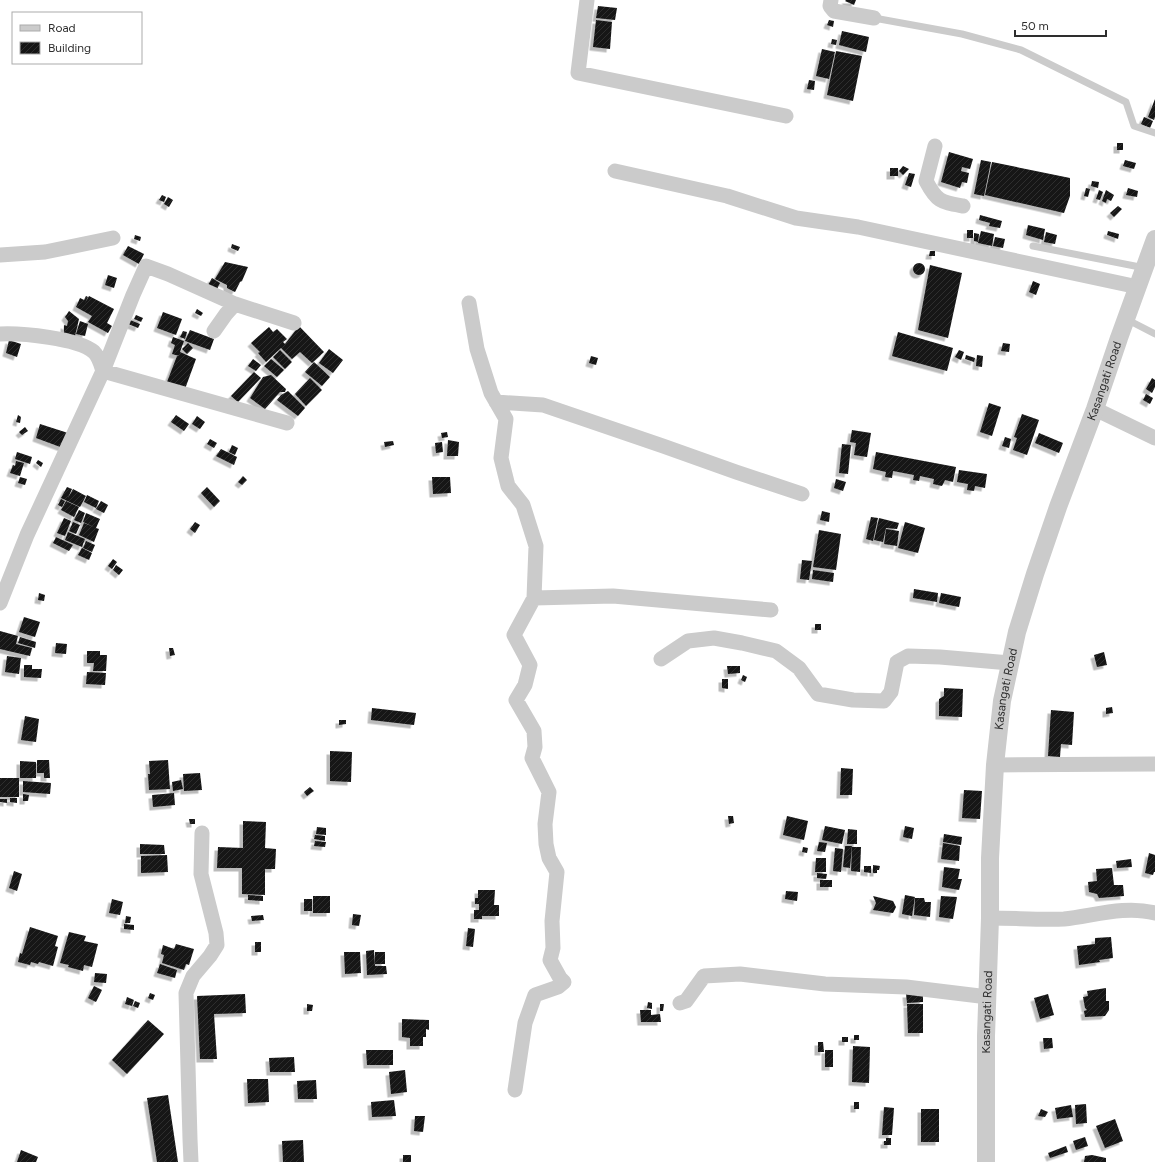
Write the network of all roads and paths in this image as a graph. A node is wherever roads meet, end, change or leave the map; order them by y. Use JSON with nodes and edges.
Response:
{"nodes":[{"id":1,"x":587,"y":0,"type":"edge"},
{"id":2,"x":831,"y":0,"type":"edge"},
{"id":3,"x":874,"y":18,"type":"joint"},
{"id":4,"x":786,"y":116,"type":"dead end"},
{"id":5,"x":1155,"y":133,"type":"edge"},
{"id":6,"x":935,"y":146,"type":"dead end"},
{"id":7,"x":615,"y":171,"type":"dead end"},
{"id":8,"x":963,"y":206,"type":"dead end"},
{"id":9,"x":113,"y":238,"type":"dead end"},
{"id":10,"x":1155,"y":239,"type":"edge"},
{"id":11,"x":1033,"y":246,"type":"dead end"},
{"id":12,"x":0,"y":255,"type":"edge"},
{"id":13,"x":1145,"y":268,"type":"junction"},
{"id":14,"x":1138,"y":287,"type":"junction"},
{"id":15,"x":469,"y":303,"type":"dead end"},
{"id":16,"x":235,"y":304,"type":"junction"},
{"id":17,"x":1126,"y":319,"type":"junction"},
{"id":18,"x":294,"y":323,"type":"dead end"},
{"id":19,"x":214,"y":332,"type":"dead end"},
{"id":20,"x":0,"y":334,"type":"edge"},
{"id":21,"x":1155,"y":334,"type":"edge"},
{"id":22,"x":104,"y":371,"type":"junction"},
{"id":23,"x":496,"y":402,"type":"junction"},
{"id":24,"x":1095,"y":409,"type":"junction"},
{"id":25,"x":287,"y":423,"type":"dead end"},
{"id":26,"x":1155,"y":438,"type":"edge"},
{"id":27,"x":802,"y":494,"type":"dead end"},
{"id":28,"x":534,"y":598,"type":"junction"},
{"id":29,"x":0,"y":603,"type":"edge"},
{"id":30,"x":771,"y":610,"type":"dead end"},
{"id":31,"x":661,"y":658,"type":"dead end"},
{"id":32,"x":1010,"y":663,"type":"junction"},
{"id":33,"x":995,"y":764,"type":"junction"},
{"id":34,"x":1155,"y":764,"type":"edge"},
{"id":35,"x":202,"y":833,"type":"dead end"},
{"id":36,"x":1155,"y":913,"type":"edge"},
{"id":37,"x":990,"y":918,"type":"junction"},
{"id":38,"x":988,"y":997,"type":"junction"},
{"id":39,"x":680,"y":1003,"type":"dead end"},
{"id":40,"x":515,"y":1090,"type":"dead end"},
{"id":41,"x":191,"y":1162,"type":"edge"},
{"id":42,"x":986,"y":1162,"type":"edge"}],
"edges":[{"from":1,"to":4,"type":"street"},
{"from":2,"to":3,"type":"street"},
{"from":3,"to":5,"type":"lane"},
{"from":6,"to":8,"type":"street"},
{"from":7,"to":14,"type":"street"},
{"from":9,"to":12,"type":"street"},
{"from":10,"to":13,"type":"street","name":"Kasangati Road"},
{"from":11,"to":13,"type":"lane"},
{"from":13,"to":14,"type":"street","name":"Kasangati Road"},
{"from":14,"to":17,"type":"street","name":"Kasangati Road"},
{"from":15,"to":23,"type":"street"},
{"from":16,"to":18,"type":"street"},
{"from":16,"to":19,"type":"street"},
{"from":16,"to":22,"type":"street"},
{"from":17,"to":21,"type":"lane"},
{"from":17,"to":24,"type":"street","name":"Kasangati Road"},
{"from":20,"to":22,"type":"street"},
{"from":22,"to":25,"type":"street"},
{"from":22,"to":29,"type":"street"},
{"from":23,"to":27,"type":"street"},
{"from":23,"to":28,"type":"street"},
{"from":24,"to":26,"type":"street"},
{"from":24,"to":32,"type":"street","name":"Kasangati Road"},
{"from":28,"to":30,"type":"street"},
{"from":28,"to":40,"type":"street"},
{"from":31,"to":32,"type":"street"},
{"from":32,"to":33,"type":"street","name":"Kasangati Road"},
{"from":33,"to":34,"type":"street"},
{"from":33,"to":37,"type":"street","name":"Kasangati Road"},
{"from":35,"to":41,"type":"street"},
{"from":36,"to":37,"type":"street"},
{"from":37,"to":38,"type":"street","name":"Kasangati Road"},
{"from":38,"to":39,"type":"street"},
{"from":38,"to":42,"type":"street","name":"Kasangati Road"}]}
